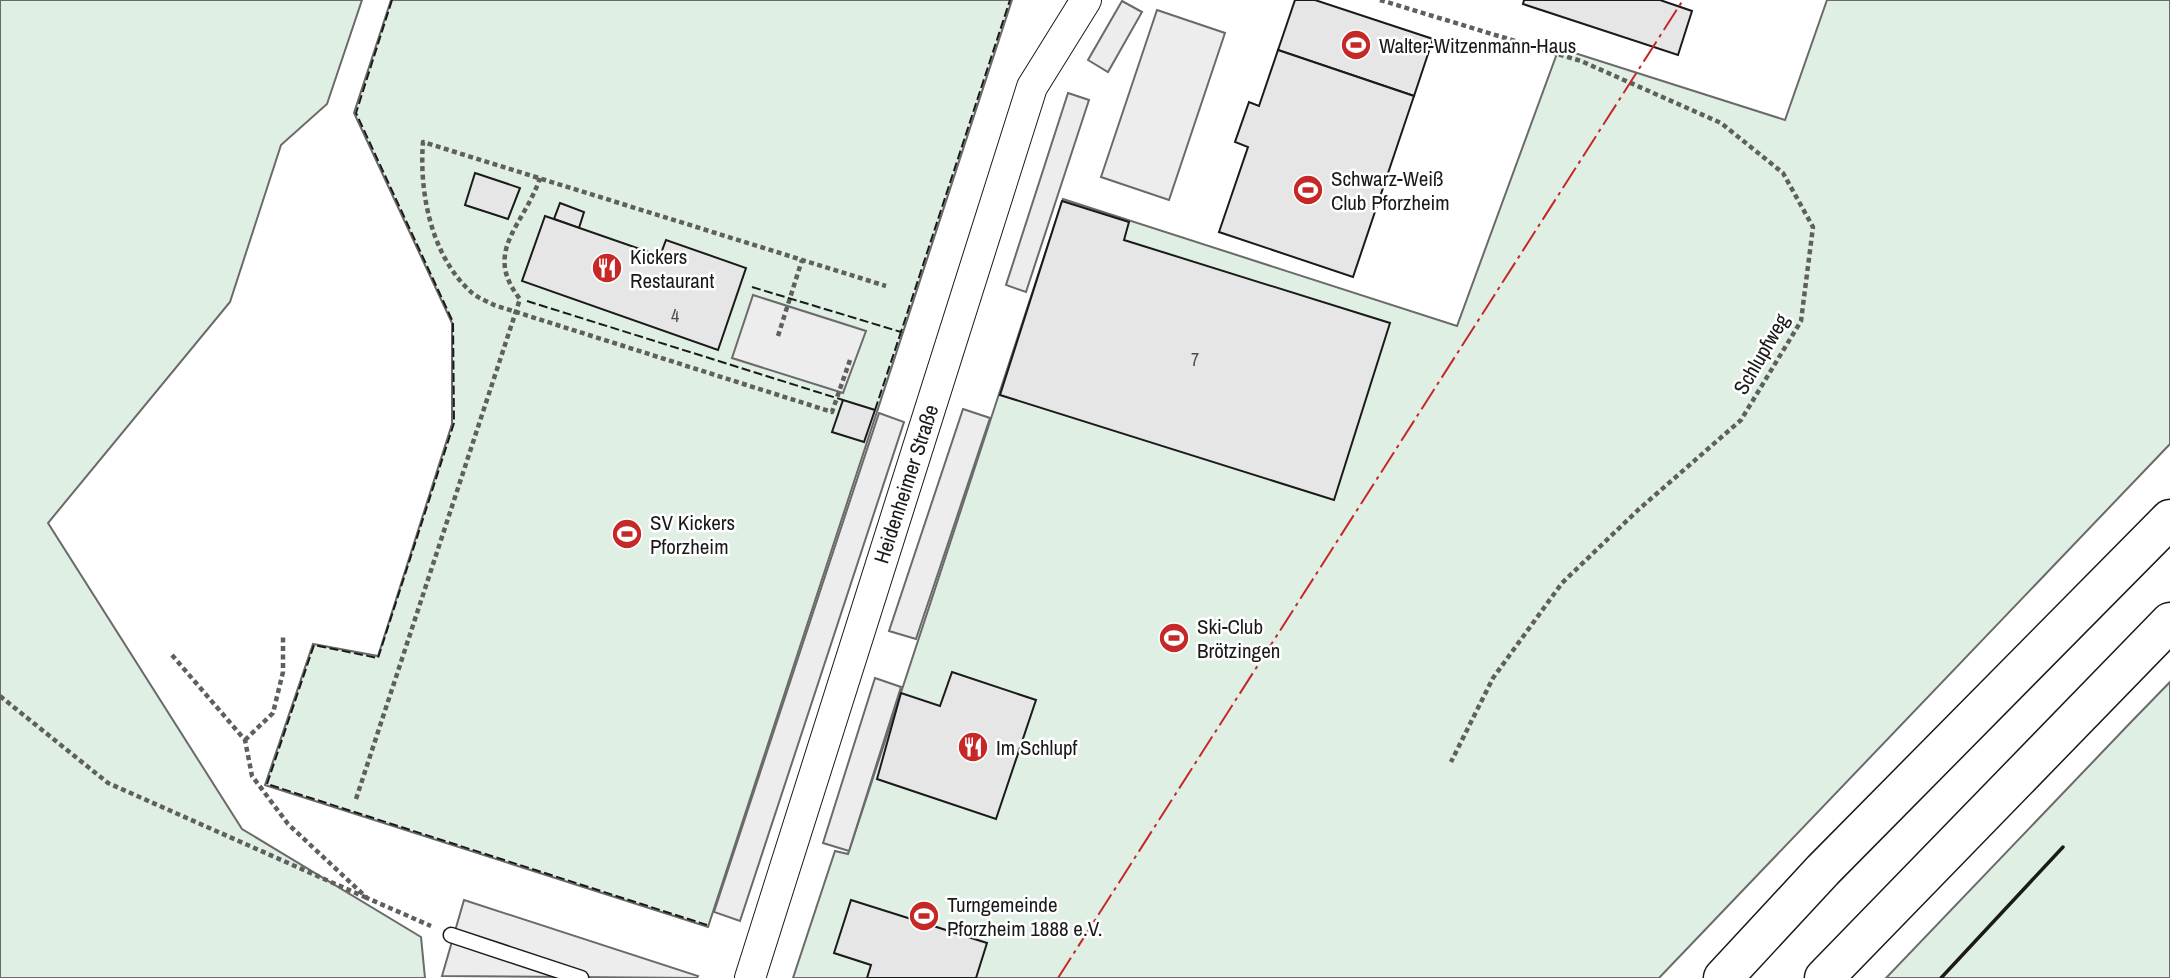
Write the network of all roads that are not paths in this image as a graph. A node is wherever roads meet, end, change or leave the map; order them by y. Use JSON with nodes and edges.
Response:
{"nodes":[{"id":1,"x":1086,"y":0,"type":"edge"},
{"id":2,"x":2170,"y":519,"type":"edge"},
{"id":3,"x":2170,"y":622,"type":"edge"},
{"id":4,"x":450,"y":935,"type":"road end"},
{"id":5,"x":580,"y":978,"type":"edge"},
{"id":6,"x":750,"y":978,"type":"edge"},
{"id":7,"x":1723,"y":978,"type":"edge"},
{"id":8,"x":1824,"y":978,"type":"edge"}],
"edges":[{"from":1,"to":6,"type":"street","name":"Heidenheimer Straße"},
{"from":2,"to":7,"type":"highway"},
{"from":3,"to":8,"type":"highway"},
{"from":4,"to":5,"type":"lane"}]}
